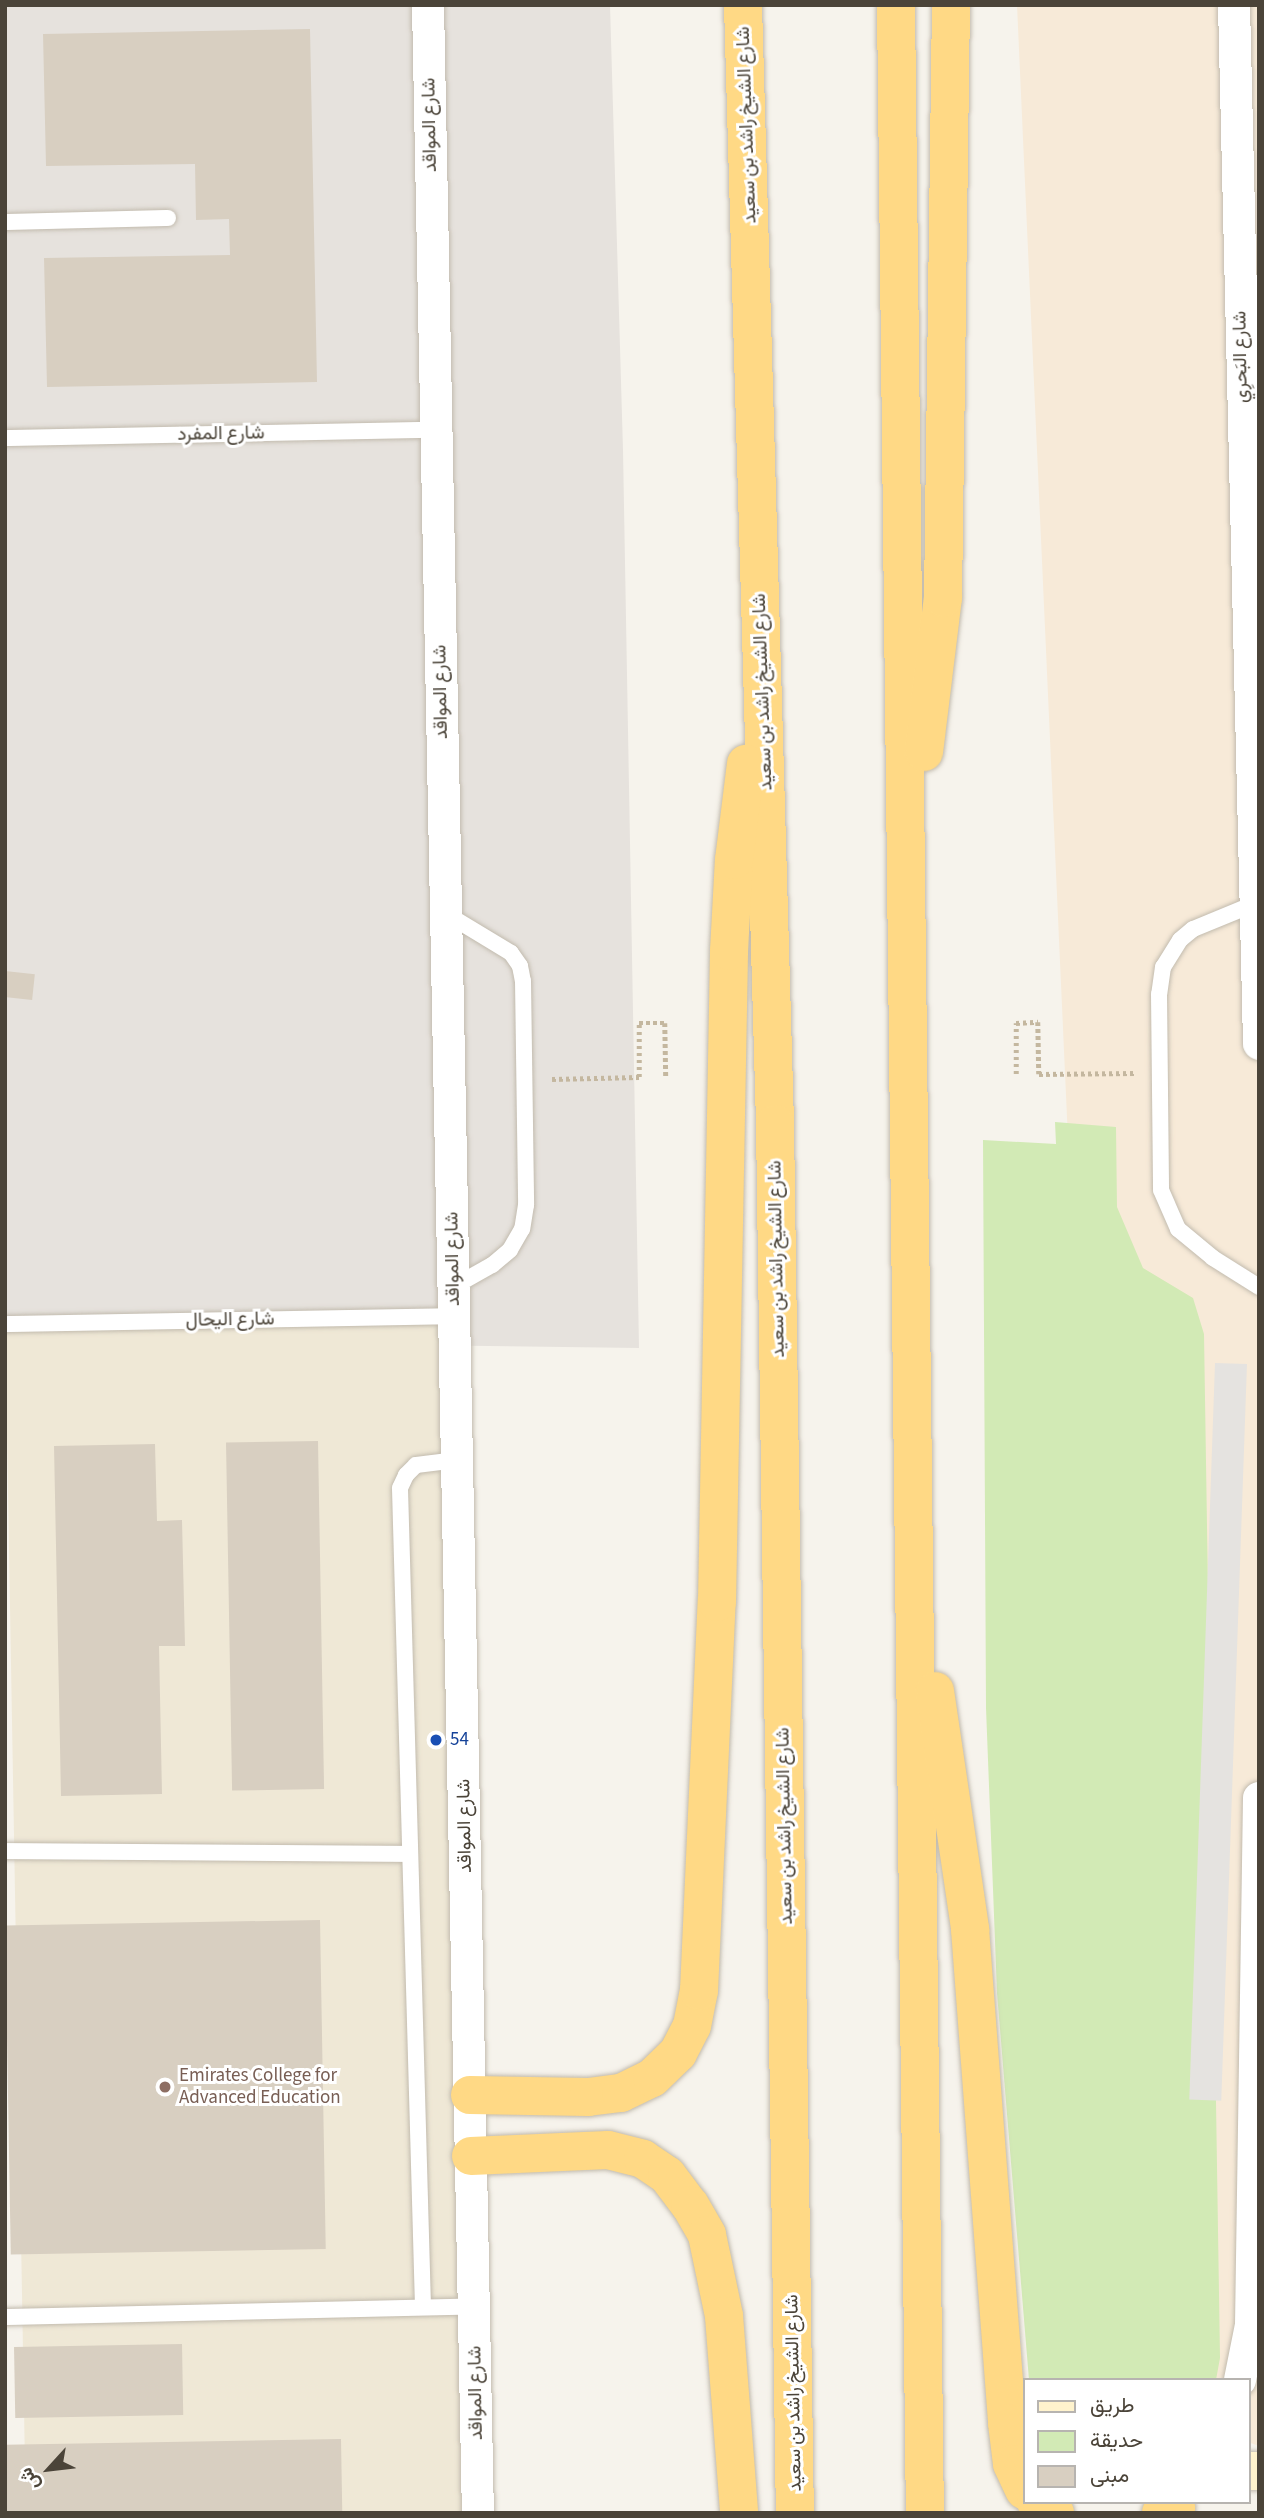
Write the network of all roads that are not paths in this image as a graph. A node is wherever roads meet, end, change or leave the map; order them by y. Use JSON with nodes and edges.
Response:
{"nodes":[{"id":1,"x":428,"y":5,"type":"edge"},
{"id":2,"x":743,"y":5,"type":"edge"},
{"id":3,"x":896,"y":5,"type":"edge"},
{"id":4,"x":951,"y":5,"type":"edge"},
{"id":5,"x":1234,"y":5,"type":"edge"},
{"id":6,"x":168,"y":218,"type":"dead end"},
{"id":7,"x":5,"y":222,"type":"edge"},
{"id":8,"x":1250,"y":412,"type":"edge"},
{"id":9,"x":436,"y":430,"type":"junction"},
{"id":10,"x":5,"y":438,"type":"edge"},
{"id":11,"x":763,"y":676,"type":"junction"},
{"id":12,"x":908,"y":840,"type":"junction"},
{"id":13,"x":1256,"y":872,"type":"edge"},
{"id":14,"x":1254,"y":904,"type":"junction"},
{"id":15,"x":445,"y":912,"type":"junction"},
{"id":16,"x":1259,"y":1044,"type":"edge"},
{"id":17,"x":1259,"y":1287,"type":"edge"},
{"id":18,"x":454,"y":1301,"type":"junction"},
{"id":19,"x":5,"y":1324,"type":"edge"},
{"id":20,"x":457,"y":1460,"type":"junction"},
{"id":21,"x":913,"y":1539,"type":"junction"},
{"id":22,"x":1259,"y":1798,"type":"edge"},
{"id":23,"x":5,"y":1851,"type":"edge"},
{"id":24,"x":410,"y":1854,"type":"junction"},
{"id":25,"x":470,"y":2095,"type":"junction"},
{"id":26,"x":471,"y":2156,"type":"junction"},
{"id":27,"x":1256,"y":2188,"type":"edge"},
{"id":28,"x":424,"y":2306,"type":"junction"},
{"id":29,"x":474,"y":2306,"type":"junction"},
{"id":30,"x":5,"y":2317,"type":"edge"},
{"id":31,"x":1251,"y":2325,"type":"junction"},
{"id":32,"x":1259,"y":2368,"type":"edge"},
{"id":33,"x":1240,"y":2378,"type":"edge"},
{"id":34,"x":1023,"y":2488,"type":"edge"},
{"id":35,"x":1039,"y":2504,"type":"edge"},
{"id":36,"x":478,"y":2513,"type":"edge"},
{"id":37,"x":740,"y":2513,"type":"edge"},
{"id":38,"x":795,"y":2513,"type":"edge"},
{"id":39,"x":925,"y":2513,"type":"edge"},
{"id":40,"x":1055,"y":2513,"type":"edge"}],
"edges":[{"from":1,"to":9,"type":"street","name":"شارع المواقد"},
{"from":2,"to":11,"type":"highway","name":"شارع الشيخ راشد بن سعيد"},
{"from":3,"to":12,"type":"highway"},
{"from":4,"to":12,"type":"highway"},
{"from":5,"to":8,"type":"street","name":"شارع البَحرِي"},
{"from":6,"to":7,"type":"lane"},
{"from":8,"to":13,"type":"street","name":"شارع البَحرِي"},
{"from":9,"to":10,"type":"lane","name":"شارع المفرد"},
{"from":9,"to":15,"type":"street","name":"شارع المواقد"},
{"from":11,"to":25,"type":"highway"},
{"from":11,"to":38,"type":"highway","name":"شارع الشيخ راشد بن سعيد"},
{"from":12,"to":21,"type":"highway"},
{"from":13,"to":14,"type":"street","name":"شارع البَحرِي"},
{"from":14,"to":16,"type":"street","name":"شارع البَحرِي"},
{"from":14,"to":17,"type":"lane"},
{"from":15,"to":18,"type":"street","name":"شارع المواقد"},
{"from":15,"to":18,"type":"lane"},
{"from":18,"to":19,"type":"lane","name":"شارع اليحال"},
{"from":18,"to":20,"type":"street","name":"شارع المواقد"},
{"from":20,"to":24,"type":"lane"},
{"from":20,"to":25,"type":"street","name":"شارع المواقد"},
{"from":21,"to":34,"type":"highway"},
{"from":21,"to":39,"type":"highway"},
{"from":22,"to":27,"type":"street"},
{"from":23,"to":24,"type":"lane"},
{"from":24,"to":28,"type":"lane"},
{"from":25,"to":26,"type":"street","name":"شارع المواقد"},
{"from":26,"to":29,"type":"street","name":"شارع المواقد"},
{"from":26,"to":37,"type":"highway"},
{"from":27,"to":31,"type":"street"},
{"from":28,"to":29,"type":"lane"},
{"from":28,"to":30,"type":"lane"},
{"from":29,"to":36,"type":"street","name":"شارع المواقد"},
{"from":31,"to":32,"type":"street"},
{"from":31,"to":33,"type":"street"},
{"from":35,"to":40,"type":"highway"}]}
